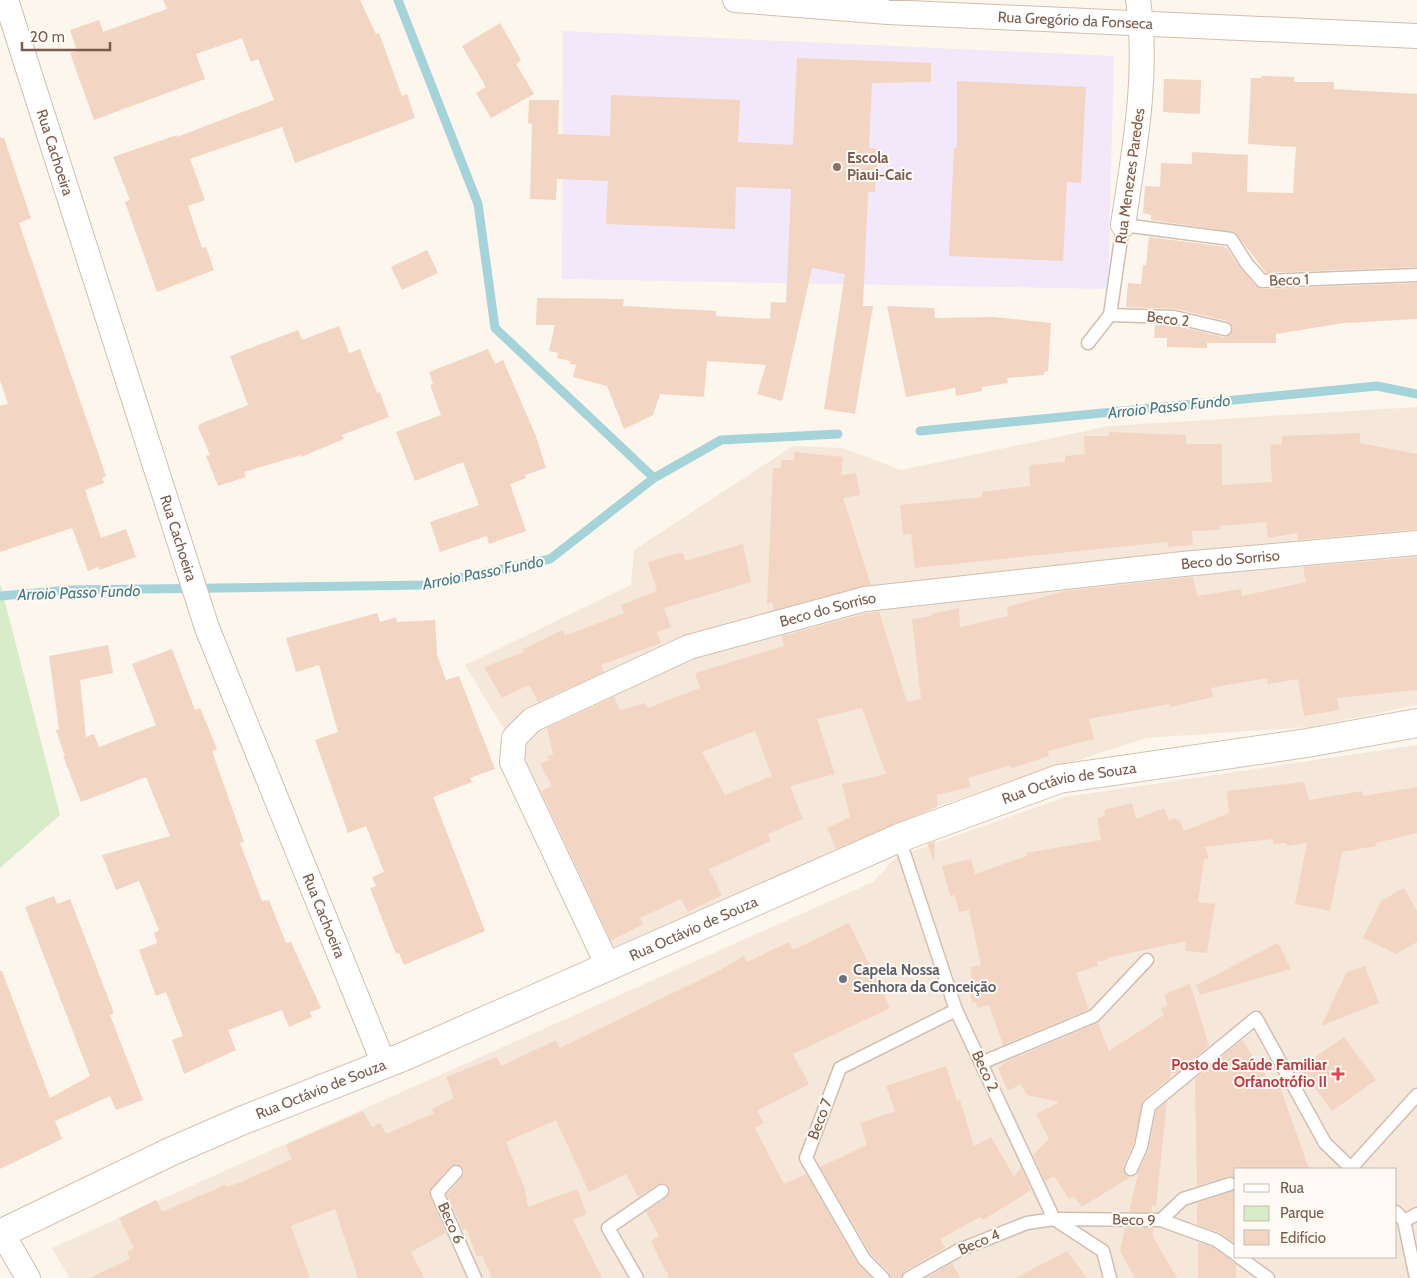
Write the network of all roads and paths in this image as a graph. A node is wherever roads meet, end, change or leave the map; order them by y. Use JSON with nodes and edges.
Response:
{"nodes":[{"id":1,"x":735,"y":0,"type":"edge"},
{"id":2,"x":1138,"y":0,"type":"edge"},
{"id":3,"x":5,"y":1,"type":"edge"},
{"id":4,"x":1142,"y":25,"type":"junction"},
{"id":5,"x":1417,"y":36,"type":"edge"},
{"id":6,"x":1123,"y":225,"type":"junction"},
{"id":7,"x":1417,"y":274,"type":"edge"},
{"id":8,"x":1110,"y":315,"type":"junction"},
{"id":9,"x":1224,"y":329,"type":"dead end"},
{"id":10,"x":1088,"y":343,"type":"dead end"},
{"id":11,"x":1417,"y":543,"type":"edge"},
{"id":12,"x":1417,"y":724,"type":"edge"},
{"id":13,"x":899,"y":838,"type":"junction"},
{"id":14,"x":1147,"y":960,"type":"dead end"},
{"id":15,"x":608,"y":966,"type":"junction"},
{"id":16,"x":956,"y":1010,"type":"junction"},
{"id":17,"x":982,"y":1063,"type":"junction"},
{"id":18,"x":384,"y":1064,"type":"junction"},
{"id":19,"x":1417,"y":1095,"type":"edge"},
{"id":20,"x":1350,"y":1168,"type":"edge"},
{"id":21,"x":1352,"y":1168,"type":"edge"},
{"id":22,"x":1131,"y":1169,"type":"dead end"},
{"id":23,"x":456,"y":1172,"type":"dead end"},
{"id":24,"x":1230,"y":1184,"type":"dead end"},
{"id":25,"x":662,"y":1191,"type":"dead end"},
{"id":26,"x":1417,"y":1214,"type":"edge"},
{"id":27,"x":1400,"y":1216,"type":"edge"},
{"id":28,"x":1054,"y":1219,"type":"junction"},
{"id":29,"x":1161,"y":1220,"type":"junction"},
{"id":30,"x":1,"y":1234,"type":"edge"},
{"id":31,"x":1234,"y":1253,"type":"edge"},
{"id":32,"x":1240,"y":1258,"type":"edge"},
{"id":33,"x":28,"y":1278,"type":"edge"},
{"id":34,"x":475,"y":1278,"type":"edge"},
{"id":35,"x":637,"y":1278,"type":"edge"},
{"id":36,"x":883,"y":1278,"type":"edge"},
{"id":37,"x":909,"y":1278,"type":"edge"},
{"id":38,"x":1110,"y":1278,"type":"edge"},
{"id":39,"x":1268,"y":1278,"type":"edge"},
{"id":40,"x":1416,"y":1278,"type":"edge"}],
"edges":[{"from":1,"to":4,"type":"street","name":"Rua Gregório da Fonseca"},
{"from":2,"to":4,"type":"street","name":"Rua Menezes Paredes"},
{"from":3,"to":18,"type":"street","name":"Rua Cachoeira"},
{"from":4,"to":5,"type":"street","name":"Rua Gregório da Fonseca"},
{"from":4,"to":6,"type":"street","name":"Rua Menezes Paredes"},
{"from":6,"to":7,"type":"lane","name":"Beco 1"},
{"from":6,"to":8,"type":"lane","name":"Rua Menezes Paredes"},
{"from":8,"to":9,"type":"lane","name":"Beco 2"},
{"from":8,"to":10,"type":"lane","name":"Rua Menezes Paredes"},
{"from":11,"to":15,"type":"street","name":"Beco do Sorriso"},
{"from":12,"to":13,"type":"street","name":"Rua Octávio de Souza"},
{"from":13,"to":15,"type":"street","name":"Rua Octávio de Souza"},
{"from":13,"to":16,"type":"lane","name":"Beco 2"},
{"from":14,"to":17,"type":"lane"},
{"from":15,"to":18,"type":"street","name":"Rua Octávio de Souza"},
{"from":16,"to":17,"type":"lane","name":"Beco 2"},
{"from":16,"to":36,"type":"lane","name":"Beco 7"},
{"from":17,"to":28,"type":"lane","name":"Beco 2"},
{"from":18,"to":30,"type":"street","name":"Rua Octávio de Souza"},
{"from":19,"to":21,"type":"lane"},
{"from":20,"to":22,"type":"lane"},
{"from":23,"to":34,"type":"lane","name":"Beco 6"},
{"from":24,"to":29,"type":"lane"},
{"from":25,"to":35,"type":"lane"},
{"from":26,"to":27,"type":"lane"},
{"from":27,"to":40,"type":"lane"},
{"from":28,"to":29,"type":"lane","name":"Beco 9"},
{"from":28,"to":37,"type":"lane","name":"Beco 4"},
{"from":28,"to":38,"type":"lane"},
{"from":29,"to":31,"type":"lane","name":"Beco 9"},
{"from":30,"to":33,"type":"street"},
{"from":32,"to":39,"type":"lane"}]}
